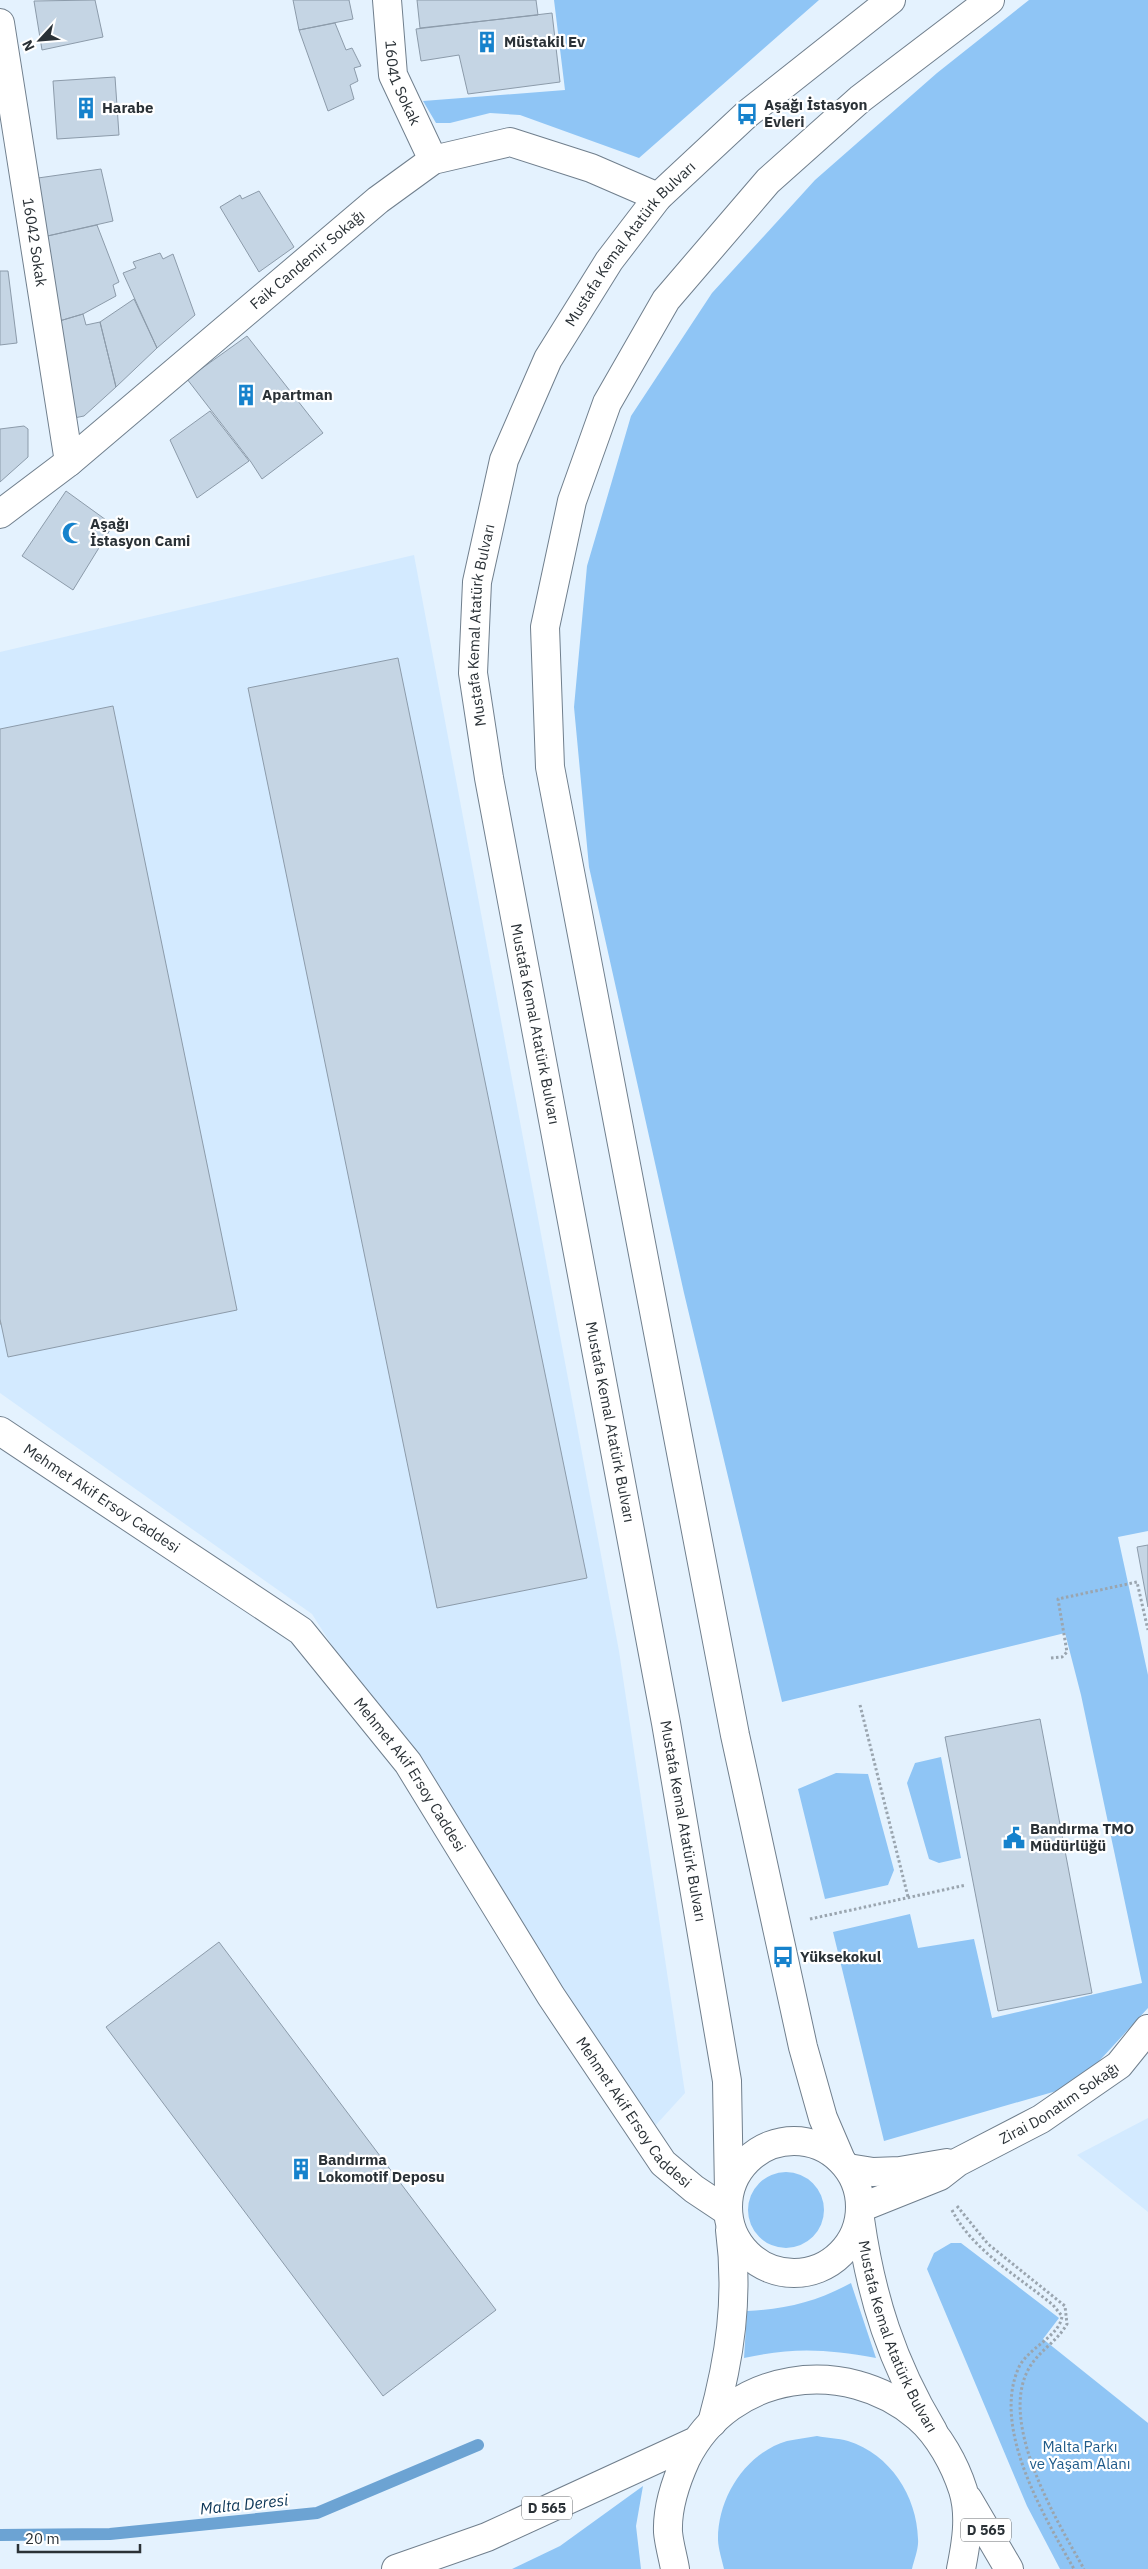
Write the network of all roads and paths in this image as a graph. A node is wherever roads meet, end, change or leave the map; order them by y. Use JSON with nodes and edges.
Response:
{"nodes":[{"id":1,"x":387,"y":0,"type":"edge"},
{"id":2,"x":891,"y":0,"type":"edge"},
{"id":3,"x":990,"y":0,"type":"edge"},
{"id":4,"x":0,"y":23,"type":"edge"},
{"id":5,"x":3,"y":70,"type":"edge"},
{"id":6,"x":433,"y":160,"type":"junction"},
{"id":7,"x":658,"y":196,"type":"junction"},
{"id":8,"x":69,"y":462,"type":"junction"},
{"id":9,"x":0,"y":514,"type":"edge"},
{"id":10,"x":0,"y":1431,"type":"edge"},
{"id":11,"x":1148,"y":1630,"type":"edge"},
{"id":12,"x":1051,"y":1658,"type":"dead end"},
{"id":13,"x":860,"y":1705,"type":"dead end"},
{"id":14,"x":966,"y":1885,"type":"dead end"},
{"id":15,"x":908,"y":1896,"type":"junction"},
{"id":16,"x":777,"y":1926,"type":"junction"},
{"id":17,"x":1148,"y":2029,"type":"edge"},
{"id":18,"x":844,"y":2164,"type":"junction"},
{"id":19,"x":949,"y":2169,"type":"junction"},
{"id":20,"x":728,"y":2208,"type":"junction"},
{"id":21,"x":860,"y":2213,"type":"junction"},
{"id":22,"x":704,"y":2432,"type":"junction"},
{"id":23,"x":945,"y":2450,"type":"junction"},
{"id":24,"x":963,"y":2492,"type":"junction"},
{"id":25,"x":396,"y":2569,"type":"edge"},
{"id":26,"x":675,"y":2569,"type":"edge"},
{"id":27,"x":961,"y":2569,"type":"edge"},
{"id":28,"x":1009,"y":2569,"type":"edge"},
{"id":29,"x":1074,"y":2569,"type":"edge"},
{"id":30,"x":1084,"y":2569,"type":"edge"}],
"edges":[{"from":1,"to":6,"type":"main road","name":"16041 Sokak"},
{"from":2,"to":7,"type":"main road","name":"Mustafa Kemal Atatürk Bulvarı"},
{"from":3,"to":16,"type":"main road"},
{"from":4,"to":5,"type":"main road","name":"16042 Sokak"},
{"from":5,"to":8,"type":"main road","name":"16042 Sokak"},
{"from":6,"to":7,"type":"main road","name":"Faik Candemir Sokağı"},
{"from":6,"to":8,"type":"main road","name":"Faik Candemir Sokağı"},
{"from":7,"to":20,"type":"main road","name":"Mustafa Kemal Atatürk Bulvarı"},
{"from":8,"to":9,"type":"main road","name":"Faik Candemir Sokağı"},
{"from":10,"to":20,"type":"main road","name":"Mehmet Akif Ersoy Caddesi"},
{"from":11,"to":12,"type":"path"},
{"from":13,"to":15,"type":"path"},
{"from":14,"to":15,"type":"path"},
{"from":15,"to":16,"type":"path"},
{"from":16,"to":18,"type":"main road"},
{"from":17,"to":19,"type":"main road","name":"Zirai Donatım Sokağı"},
{"from":18,"to":19,"type":"main road","name":"Zirai Donatım Sokağı"},
{"from":18,"to":20,"type":"main road"},
{"from":18,"to":21,"type":"main road"},
{"from":19,"to":21,"type":"main road","name":"Zirai Donatım Sokağı"},
{"from":19,"to":29,"type":"path"},
{"from":19,"to":30,"type":"path"},
{"from":20,"to":21,"type":"main road"},
{"from":20,"to":22,"type":"main road","name":"Mustafa Kemal Atatürk Bulvarı"},
{"from":21,"to":23,"type":"main road","name":"Mustafa Kemal Atatürk Bulvarı"},
{"from":22,"to":23,"type":"main road","number":"D 565"},
{"from":22,"to":25,"type":"main road","number":"D 565"},
{"from":22,"to":26,"type":"main road","number":"D 565"},
{"from":23,"to":24,"type":"main road","number":"D 565"},
{"from":24,"to":27,"type":"main road","number":"D 565"},
{"from":24,"to":28,"type":"main road","number":"D 565"}]}
